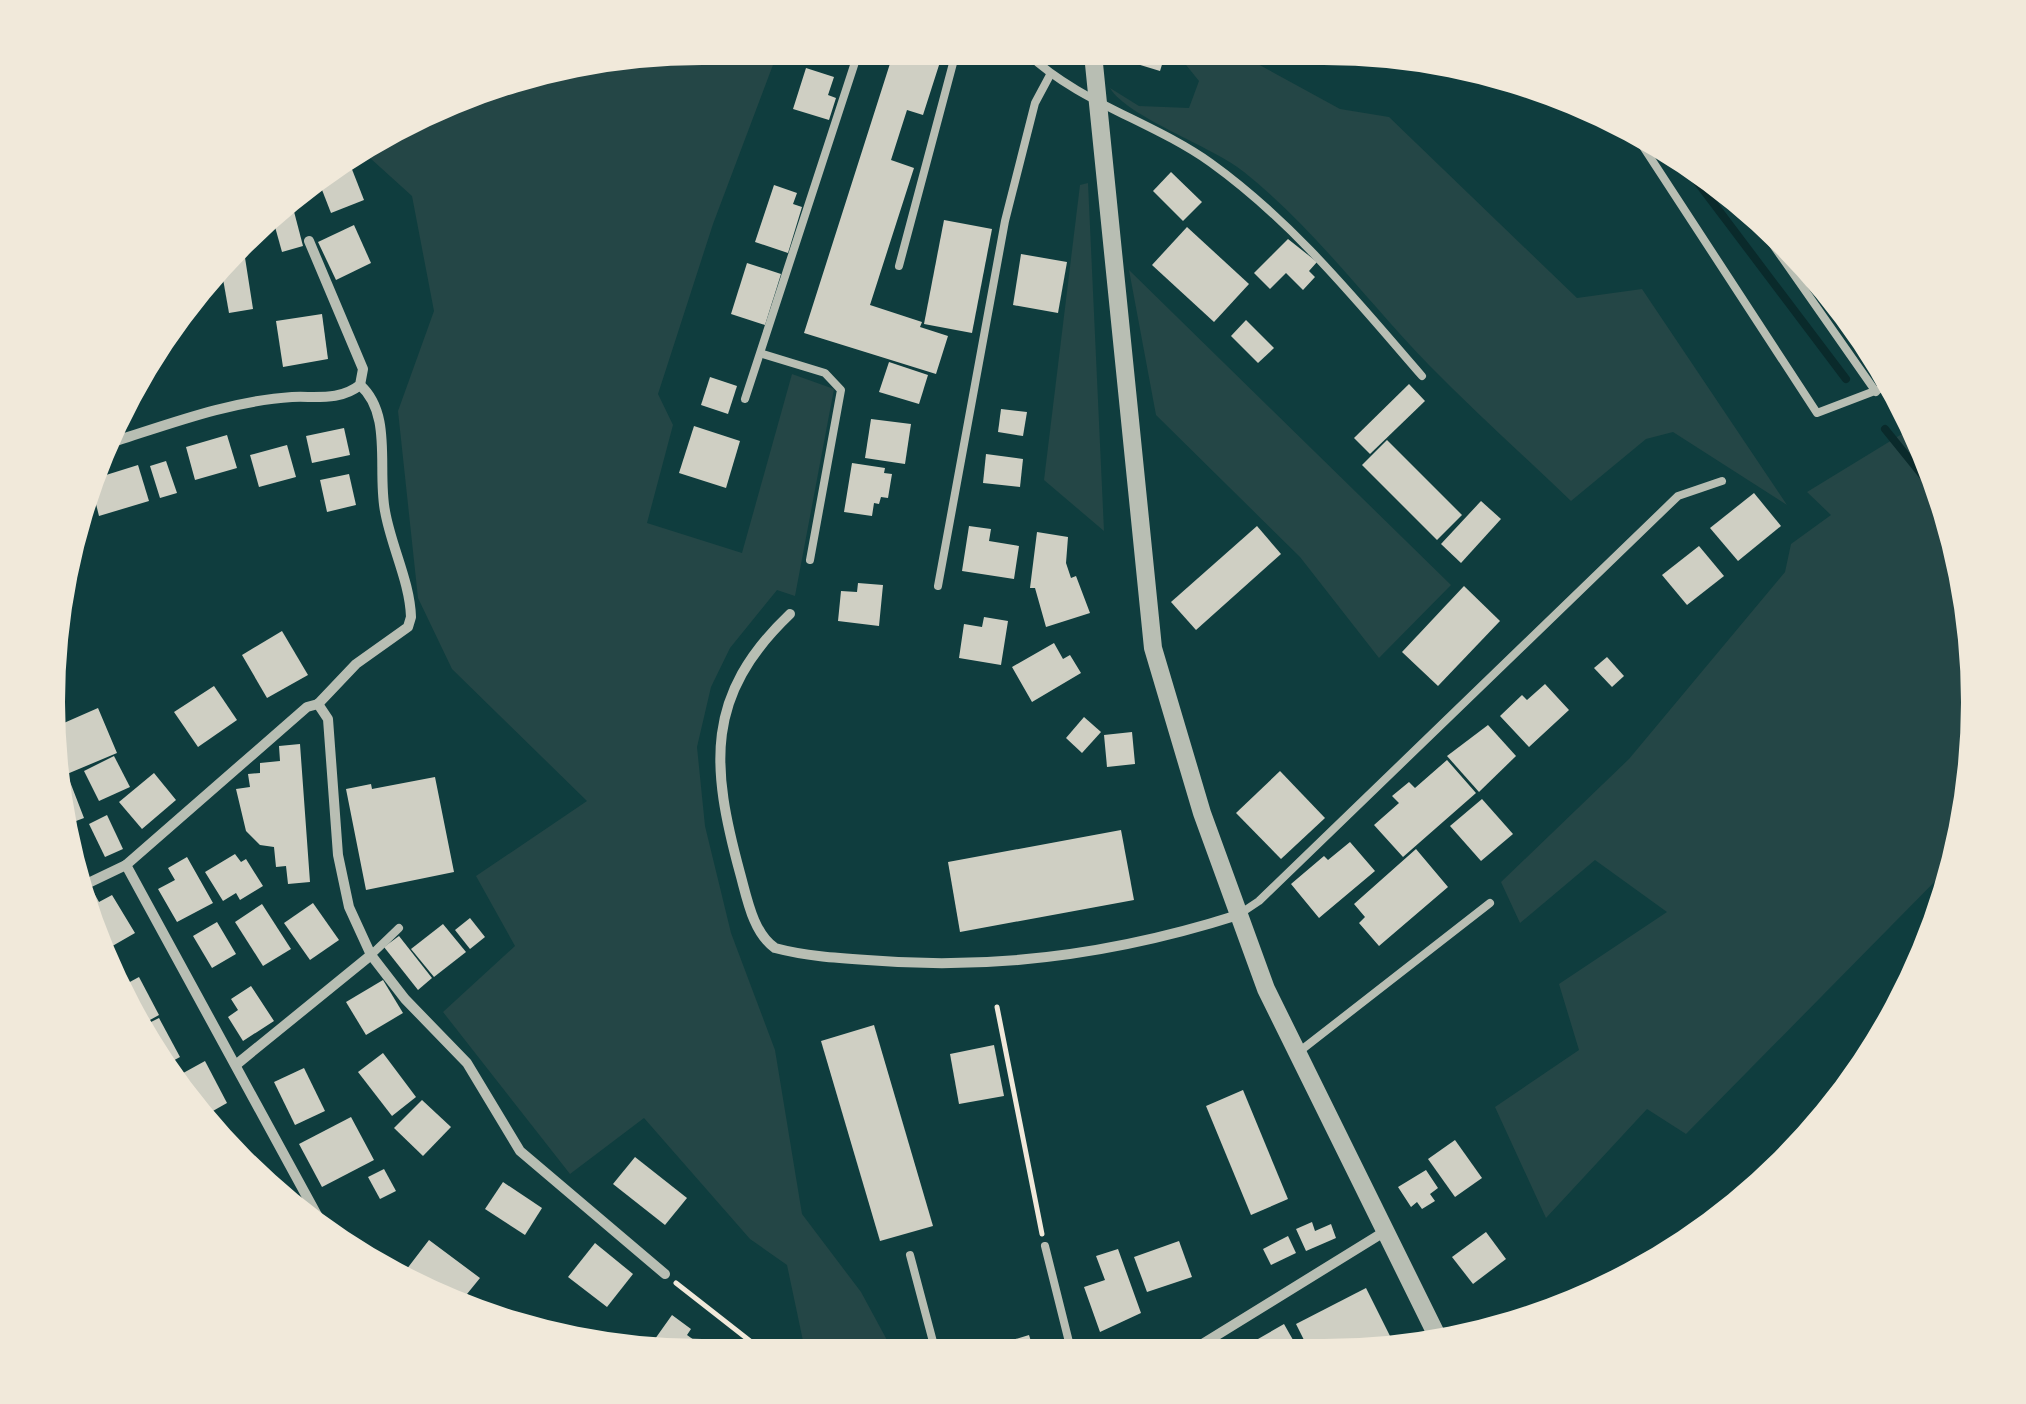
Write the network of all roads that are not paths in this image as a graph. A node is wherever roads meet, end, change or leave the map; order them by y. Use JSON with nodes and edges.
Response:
{"nodes":[{"id":1,"x":854,"y":65,"type":"edge"},
{"id":2,"x":953,"y":65,"type":"edge"},
{"id":3,"x":1040,"y":65,"type":"edge"},
{"id":4,"x":1094,"y":65,"type":"edge"},
{"id":5,"x":1050,"y":75,"type":"junction"},
{"id":6,"x":1098,"y":101,"type":"junction"},
{"id":7,"x":1648,"y":153,"type":"edge"},
{"id":8,"x":309,"y":241,"type":"dead end"},
{"id":9,"x":899,"y":266,"type":"dead end"},
{"id":10,"x":1789,"y":267,"type":"edge"},
{"id":11,"x":763,"y":354,"type":"junction"},
{"id":12,"x":1422,"y":376,"type":"dead end"},
{"id":13,"x":360,"y":385,"type":"junction"},
{"id":14,"x":1879,"y":390,"type":"edge"},
{"id":15,"x":1876,"y":392,"type":"junction"},
{"id":16,"x":745,"y":399,"type":"dead end"},
{"id":17,"x":122,"y":440,"type":"edge"},
{"id":18,"x":1722,"y":482,"type":"dead end"},
{"id":19,"x":810,"y":560,"type":"dead end"},
{"id":20,"x":938,"y":586,"type":"dead end"},
{"id":21,"x":790,"y":614,"type":"dead end"},
{"id":22,"x":318,"y":704,"type":"junction"},
{"id":23,"x":126,"y":865,"type":"junction"},
{"id":24,"x":91,"y":882,"type":"edge"},
{"id":25,"x":1490,"y":903,"type":"dead end"},
{"id":26,"x":1238,"y":915,"type":"junction"},
{"id":27,"x":400,"y":928,"type":"dead end"},
{"id":28,"x":371,"y":954,"type":"junction"},
{"id":29,"x":1296,"y":1054,"type":"junction"},
{"id":30,"x":238,"y":1064,"type":"junction"},
{"id":31,"x":313,"y":1206,"type":"edge"},
{"id":32,"x":1384,"y":1232,"type":"junction"},
{"id":33,"x":1045,"y":1246,"type":"road end"},
{"id":34,"x":910,"y":1255,"type":"dead end"},
{"id":35,"x":665,"y":1274,"type":"road end"},
{"id":36,"x":1434,"y":1329,"type":"edge"},
{"id":37,"x":933,"y":1339,"type":"edge"},
{"id":38,"x":1068,"y":1339,"type":"edge"},
{"id":39,"x":1211,"y":1339,"type":"edge"}],
"edges":[{"from":1,"to":11,"type":"lane"},
{"from":2,"to":9,"type":"lane"},
{"from":3,"to":5,"type":"lane"},
{"from":4,"to":6,"type":"street"},
{"from":5,"to":6,"type":"lane"},
{"from":5,"to":20,"type":"lane"},
{"from":6,"to":12,"type":"lane"},
{"from":6,"to":26,"type":"street"},
{"from":7,"to":15,"type":"lane"},
{"from":8,"to":13,"type":"street"},
{"from":10,"to":15,"type":"lane"},
{"from":11,"to":16,"type":"lane"},
{"from":11,"to":19,"type":"lane"},
{"from":13,"to":17,"type":"street"},
{"from":13,"to":22,"type":"street"},
{"from":14,"to":15,"type":"lane"},
{"from":18,"to":26,"type":"lane"},
{"from":21,"to":26,"type":"street"},
{"from":22,"to":23,"type":"street"},
{"from":22,"to":28,"type":"street"},
{"from":23,"to":24,"type":"street"},
{"from":23,"to":30,"type":"street"},
{"from":25,"to":29,"type":"lane"},
{"from":26,"to":29,"type":"street"},
{"from":27,"to":28,"type":"lane"},
{"from":28,"to":30,"type":"street"},
{"from":28,"to":35,"type":"street"},
{"from":29,"to":32,"type":"street"},
{"from":30,"to":31,"type":"street"},
{"from":32,"to":36,"type":"street"},
{"from":32,"to":39,"type":"street"},
{"from":33,"to":38,"type":"lane"},
{"from":34,"to":37,"type":"lane"}]}
